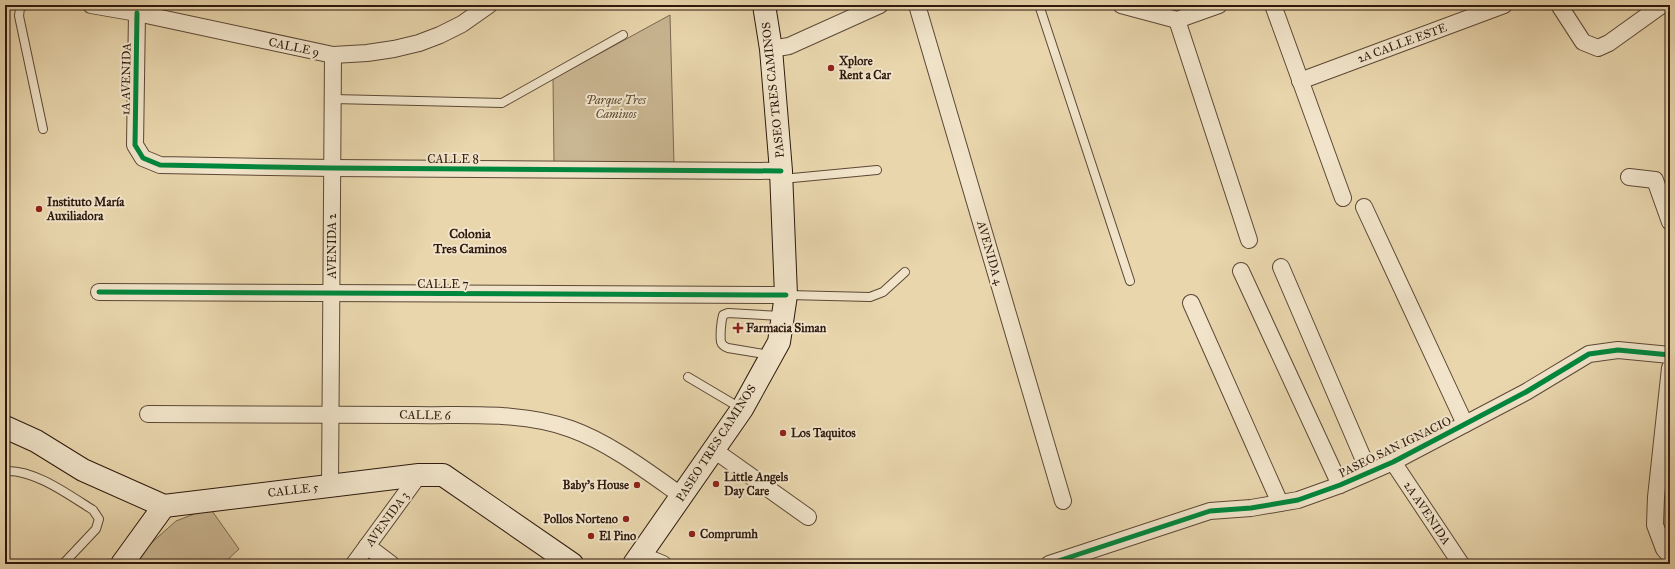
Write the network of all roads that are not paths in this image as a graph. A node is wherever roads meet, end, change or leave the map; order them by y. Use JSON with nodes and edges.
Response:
{"nodes":[{"id":1,"x":25,"y":5,"type":"edge"},
{"id":2,"x":91,"y":5,"type":"edge"},
{"id":3,"x":489,"y":5,"type":"edge"},
{"id":4,"x":764,"y":5,"type":"edge"},
{"id":5,"x":880,"y":5,"type":"edge"},
{"id":6,"x":917,"y":5,"type":"edge"},
{"id":7,"x":1039,"y":5,"type":"edge"},
{"id":8,"x":1122,"y":5,"type":"edge"},
{"id":9,"x":1219,"y":5,"type":"edge"},
{"id":10,"x":1273,"y":5,"type":"edge"},
{"id":11,"x":1559,"y":5,"type":"edge"},
{"id":12,"x":1662,"y":5,"type":"edge"},
{"id":13,"x":1502,"y":6,"type":"edge"},
{"id":14,"x":137,"y":13,"type":"junction"},
{"id":15,"x":1168,"y":14,"type":"edge"},
{"id":16,"x":623,"y":35,"type":"dead end"},
{"id":17,"x":771,"y":49,"type":"junction"},
{"id":18,"x":333,"y":55,"type":"junction"},
{"id":19,"x":1300,"y":81,"type":"junction"},
{"id":20,"x":333,"y":99,"type":"junction"},
{"id":21,"x":43,"y":129,"type":"dead end"},
{"id":22,"x":134,"y":145,"type":"joint"},
{"id":23,"x":332,"y":168,"type":"junction"},
{"id":24,"x":877,"y":170,"type":"dead end"},
{"id":25,"x":781,"y":175,"type":"junction"},
{"id":26,"x":1629,"y":176,"type":"dead end"},
{"id":27,"x":1343,"y":198,"type":"dead end"},
{"id":28,"x":1364,"y":207,"type":"dead end"},
{"id":29,"x":1670,"y":222,"type":"edge"},
{"id":30,"x":1249,"y":240,"type":"dead end"},
{"id":31,"x":1281,"y":267,"type":"dead end"},
{"id":32,"x":1241,"y":271,"type":"dead end"},
{"id":33,"x":904,"y":272,"type":"dead end"},
{"id":34,"x":1130,"y":280,"type":"dead end"},
{"id":35,"x":99,"y":292,"type":"dead end"},
{"id":36,"x":332,"y":293,"type":"junction"},
{"id":37,"x":1191,"y":303,"type":"dead end"},
{"id":38,"x":784,"y":306,"type":"junction"},
{"id":39,"x":1670,"y":355,"type":"edge"},
{"id":40,"x":771,"y":356,"type":"junction"},
{"id":41,"x":1670,"y":368,"type":"edge"},
{"id":42,"x":688,"y":377,"type":"dead end"},
{"id":43,"x":742,"y":409,"type":"junction"},
{"id":44,"x":148,"y":414,"type":"dead end"},
{"id":45,"x":331,"y":414,"type":"junction"},
{"id":46,"x":1465,"y":424,"type":"junction"},
{"id":47,"x":5,"y":427,"type":"edge"},
{"id":48,"x":714,"y":450,"type":"junction"},
{"id":49,"x":1393,"y":462,"type":"junction"},
{"id":50,"x":5,"y":471,"type":"edge"},
{"id":51,"x":1369,"y":472,"type":"junction"},
{"id":52,"x":419,"y":474,"type":"junction"},
{"id":53,"x":330,"y":485,"type":"junction"},
{"id":54,"x":1340,"y":485,"type":"junction"},
{"id":55,"x":682,"y":496,"type":"junction"},
{"id":56,"x":1063,"y":502,"type":"dead end"},
{"id":57,"x":1280,"y":503,"type":"junction"},
{"id":58,"x":164,"y":506,"type":"junction"},
{"id":59,"x":808,"y":517,"type":"dead end"},
{"id":60,"x":367,"y":546,"type":"junction"},
{"id":61,"x":1670,"y":556,"type":"edge"},
{"id":62,"x":638,"y":560,"type":"edge"},
{"id":63,"x":63,"y":564,"type":"edge"},
{"id":64,"x":122,"y":564,"type":"edge"},
{"id":65,"x":354,"y":564,"type":"edge"},
{"id":66,"x":391,"y":564,"type":"edge"},
{"id":67,"x":572,"y":564,"type":"edge"},
{"id":68,"x":663,"y":564,"type":"edge"},
{"id":69,"x":1049,"y":564,"type":"edge"},
{"id":70,"x":1461,"y":564,"type":"edge"}],
"edges":[{"from":1,"to":21,"type":"lane"},
{"from":2,"to":14,"type":"street","name":"CALLE 9"},
{"from":3,"to":18,"type":"street","name":"CALLE 9"},
{"from":4,"to":17,"type":"street","name":"PASEO TRES CAMINOS"},
{"from":5,"to":17,"type":"street"},
{"from":6,"to":56,"type":"street","name":"AVENIDA 4"},
{"from":7,"to":34,"type":"lane"},
{"from":8,"to":15,"type":"street"},
{"from":9,"to":15,"type":"street"},
{"from":10,"to":19,"type":"street"},
{"from":11,"to":12,"type":"street"},
{"from":13,"to":19,"type":"street","name":"2A CALLE ESTE"},
{"from":14,"to":18,"type":"street","name":"CALLE 9"},
{"from":14,"to":22,"type":"street","name":"1A AVENIDA"},
{"from":15,"to":30,"type":"street"},
{"from":16,"to":20,"type":"lane"},
{"from":17,"to":25,"type":"street","name":"PASEO TRES CAMINOS"},
{"from":18,"to":20,"type":"street","name":"AVENIDA 2"},
{"from":19,"to":27,"type":"street"},
{"from":20,"to":23,"type":"street","name":"AVENIDA 2"},
{"from":22,"to":23,"type":"street","name":"CALLE 8"},
{"from":23,"to":25,"type":"street","name":"CALLE 8"},
{"from":23,"to":36,"type":"street","name":"AVENIDA 2"},
{"from":24,"to":25,"type":"lane"},
{"from":25,"to":38,"type":"street","name":"PASEO TRES CAMINOS"},
{"from":26,"to":29,"type":"street"},
{"from":28,"to":46,"type":"street"},
{"from":31,"to":51,"type":"street"},
{"from":32,"to":54,"type":"street"},
{"from":33,"to":38,"type":"lane"},
{"from":35,"to":36,"type":"street","name":"CALLE 7"},
{"from":36,"to":38,"type":"street","name":"CALLE 7"},
{"from":36,"to":45,"type":"street","name":"AVENIDA 2"},
{"from":37,"to":57,"type":"street"},
{"from":38,"to":40,"type":"street","name":"PASEO TRES CAMINOS"},
{"from":38,"to":40,"type":"lane"},
{"from":39,"to":46,"type":"street","name":"PASEO SAN IGNACIO"},
{"from":40,"to":43,"type":"street","name":"PASEO TRES CAMINOS"},
{"from":41,"to":61,"type":"street"},
{"from":42,"to":43,"type":"lane"},
{"from":43,"to":48,"type":"street","name":"PASEO TRES CAMINOS"},
{"from":44,"to":45,"type":"street","name":"CALLE 6"},
{"from":45,"to":53,"type":"street","name":"AVENIDA 2"},
{"from":45,"to":55,"type":"street","name":"CALLE 6"},
{"from":46,"to":49,"type":"street","name":"PASEO SAN IGNACIO"},
{"from":47,"to":58,"type":"street"},
{"from":48,"to":55,"type":"street","name":"PASEO TRES CAMINOS"},
{"from":48,"to":59,"type":"street"},
{"from":49,"to":51,"type":"street","name":"PASEO SAN IGNACIO"},
{"from":49,"to":70,"type":"street","name":"2A AVENIDA"},
{"from":50,"to":63,"type":"lane"},
{"from":51,"to":54,"type":"street","name":"PASEO SAN IGNACIO"},
{"from":52,"to":53,"type":"street","name":"CALLE 5"},
{"from":52,"to":60,"type":"street","name":"AVENIDA 3"},
{"from":52,"to":67,"type":"street","name":"CALLE 5"},
{"from":53,"to":58,"type":"street","name":"CALLE 5"},
{"from":54,"to":57,"type":"street","name":"PASEO SAN IGNACIO"},
{"from":55,"to":62,"type":"street","name":"PASEO TRES CAMINOS"},
{"from":57,"to":69,"type":"street","name":"PASEO SAN IGNACIO"},
{"from":58,"to":64,"type":"street"},
{"from":60,"to":65,"type":"street","name":"AVENIDA 3"},
{"from":60,"to":66,"type":"street"},
{"from":62,"to":68,"type":"street"}]}
